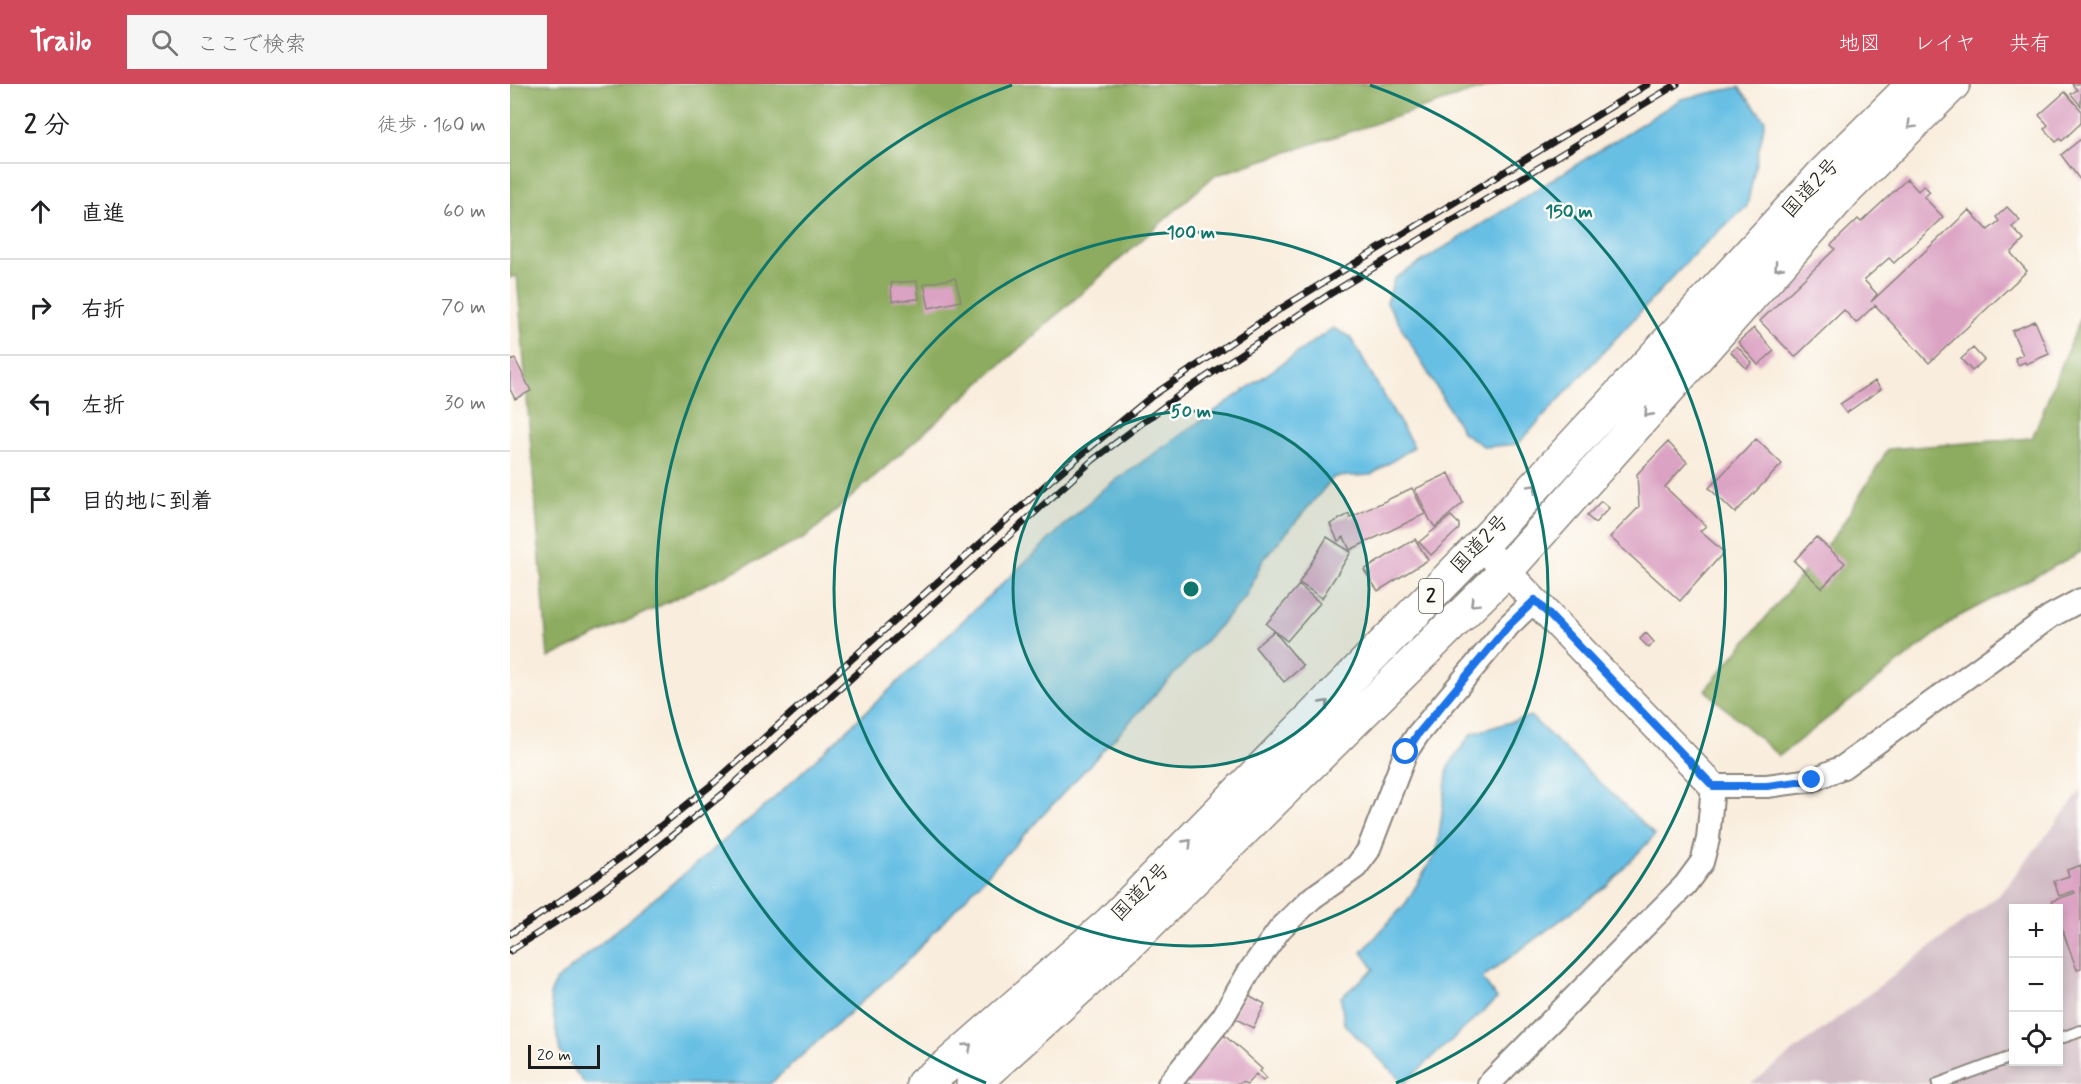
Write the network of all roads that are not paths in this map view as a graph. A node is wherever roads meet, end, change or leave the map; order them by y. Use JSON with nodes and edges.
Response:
{"nodes":[{"id":1,"x":1914,"y":84,"type":"edge"},
{"id":2,"x":1953,"y":84,"type":"edge"},
{"id":3,"x":1481,"y":545,"type":"junction"},
{"id":4,"x":1506,"y":571,"type":"junction"},
{"id":5,"x":1535,"y":600,"type":"junction"},
{"id":6,"x":2081,"y":600,"type":"edge"},
{"id":7,"x":1713,"y":786,"type":"junction"},
{"id":8,"x":2081,"y":1030,"type":"edge"},
{"id":9,"x":2063,"y":1037,"type":"edge"},
{"id":10,"x":2009,"y":1057,"type":"edge"},
{"id":11,"x":923,"y":1084,"type":"edge"},
{"id":12,"x":973,"y":1084,"type":"edge"},
{"id":13,"x":1169,"y":1084,"type":"edge"},
{"id":14,"x":1490,"y":1084,"type":"edge"},
{"id":15,"x":1938,"y":1084,"type":"edge"}],
"edges":[{"from":3,"to":1,"type":"highway","name":"国道2号","number":"2","one_way":true},
{"from":2,"to":4,"type":"highway","name":"国道2号","number":"2","one_way":true},
{"from":3,"to":4,"type":"street"},
{"from":11,"to":3,"type":"highway","name":"国道2号","number":"2","one_way":true},
{"from":4,"to":5,"type":"street"},
{"from":4,"to":12,"type":"highway","name":"国道2号","number":"2","one_way":true},
{"from":5,"to":7,"type":"street"},
{"from":5,"to":13,"type":"street"},
{"from":6,"to":7,"type":"street"},
{"from":7,"to":14,"type":"street"},
{"from":8,"to":9,"type":"lane"},
{"from":10,"to":15,"type":"lane"}]}
